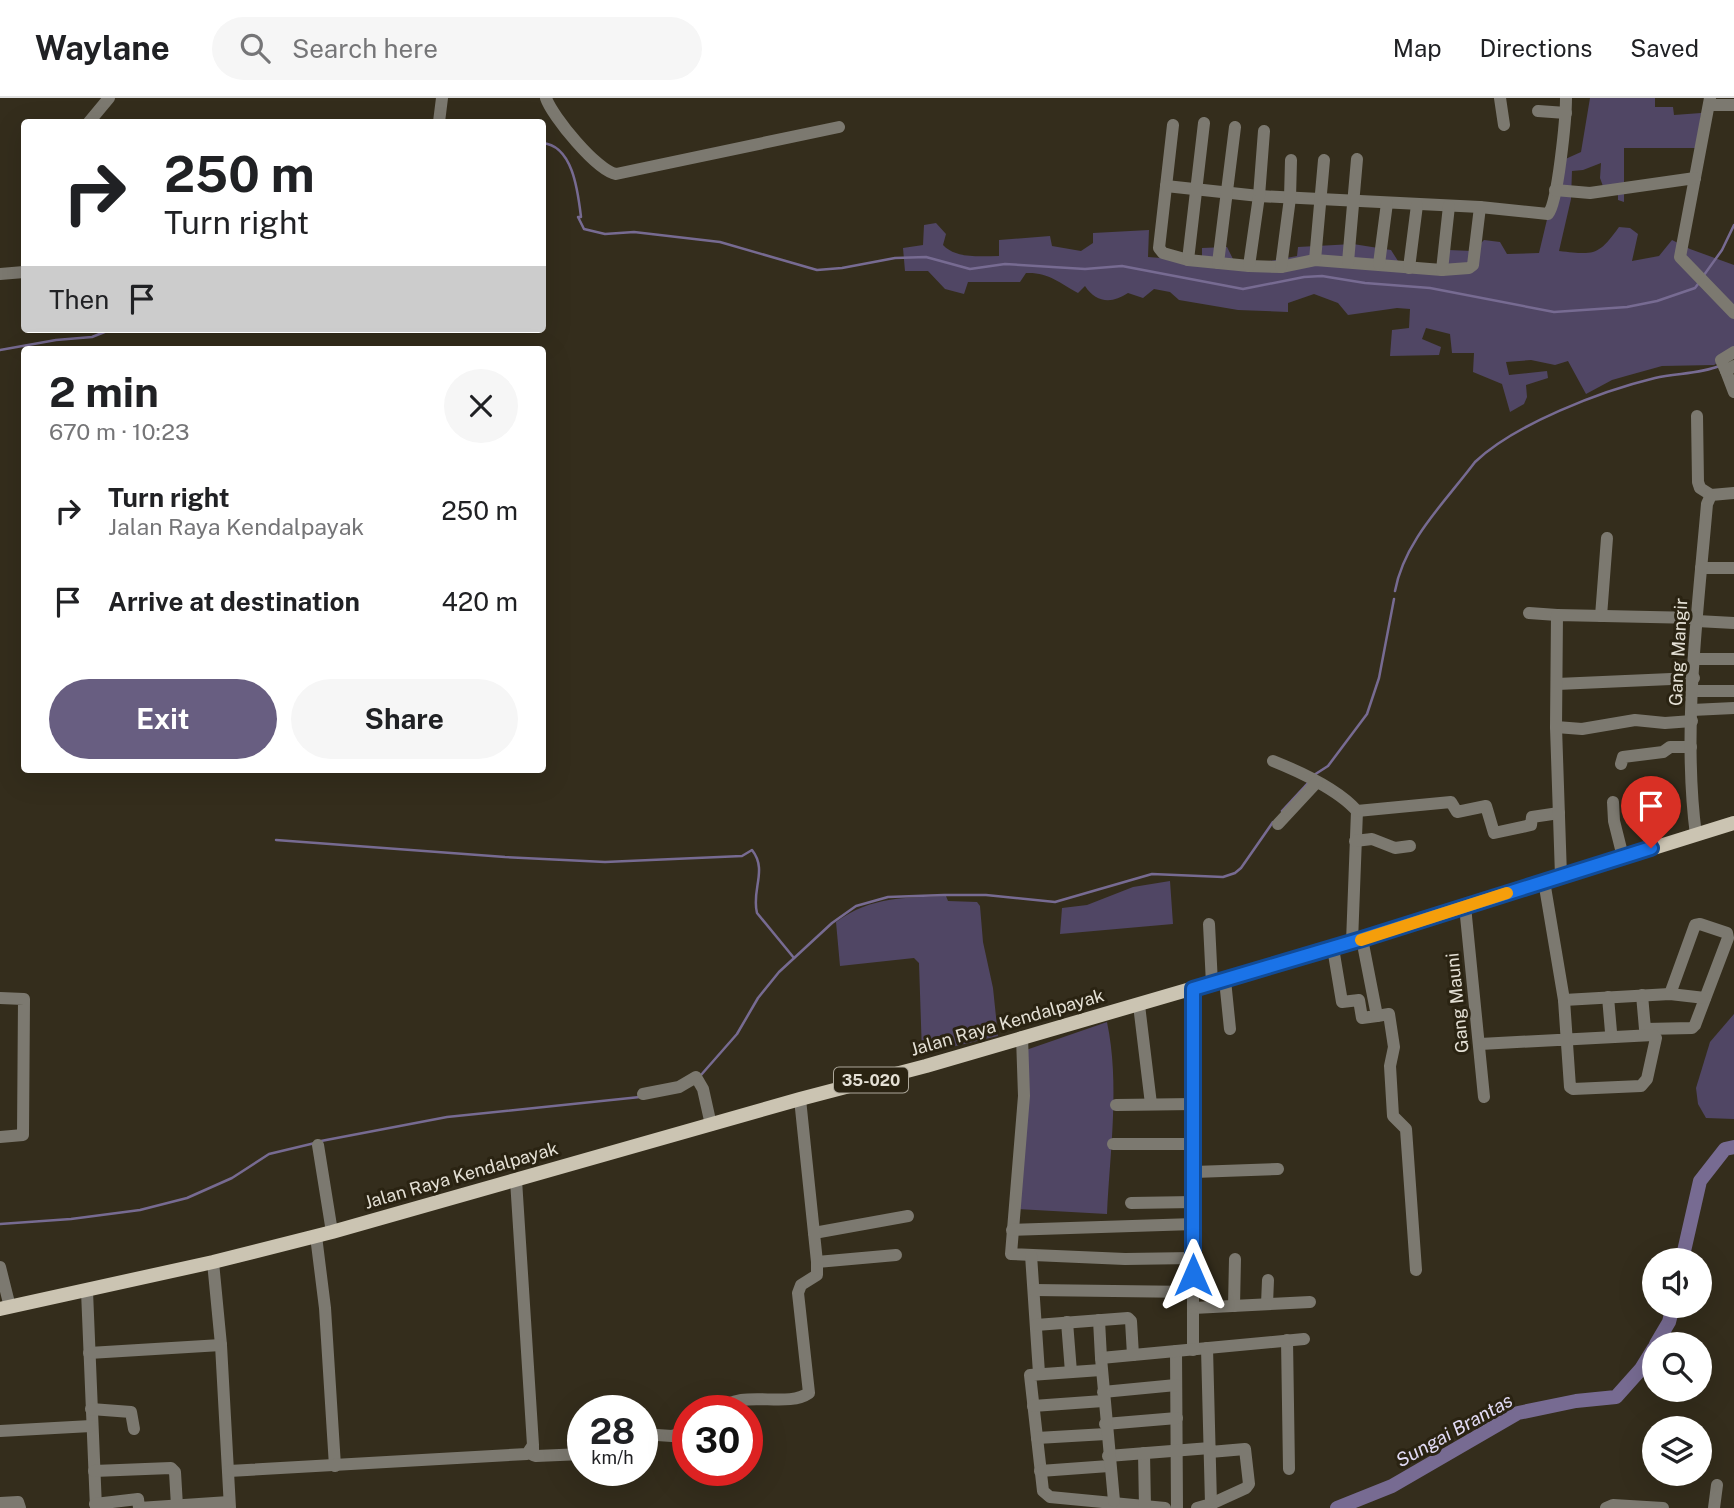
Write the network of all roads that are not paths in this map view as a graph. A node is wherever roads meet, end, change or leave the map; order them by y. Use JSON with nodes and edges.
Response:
{"nodes":[{"id":1,"x":108,"y":98,"type":"edge"},
{"id":2,"x":442,"y":98,"type":"edge"},
{"id":3,"x":546,"y":98,"type":"edge"},
{"id":4,"x":1500,"y":98,"type":"edge"},
{"id":5,"x":1566,"y":98,"type":"edge"},
{"id":6,"x":1709,"y":102,"type":"edge"},
{"id":7,"x":1734,"y":105,"type":"edge"},
{"id":8,"x":1538,"y":111,"type":"dead end"},
{"id":9,"x":1566,"y":113,"type":"junction"},
{"id":10,"x":91,"y":119,"type":"edge"},
{"id":11,"x":439,"y":119,"type":"edge"},
{"id":12,"x":1204,"y":123,"type":"dead end"},
{"id":13,"x":1173,"y":125,"type":"dead end"},
{"id":14,"x":1504,"y":125,"type":"dead end"},
{"id":15,"x":839,"y":127,"type":"dead end"},
{"id":16,"x":1234,"y":127,"type":"dead end"},
{"id":17,"x":1264,"y":131,"type":"dead end"},
{"id":18,"x":1357,"y":159,"type":"dead end"},
{"id":19,"x":1291,"y":160,"type":"dead end"},
{"id":20,"x":1324,"y":160,"type":"dead end"},
{"id":21,"x":1695,"y":178,"type":"junction"},
{"id":22,"x":1166,"y":186,"type":"junction"},
{"id":23,"x":1197,"y":189,"type":"junction"},
{"id":24,"x":1555,"y":190,"type":"junction"},
{"id":25,"x":1228,"y":192,"type":"junction"},
{"id":26,"x":1259,"y":196,"type":"junction"},
{"id":27,"x":1290,"y":198,"type":"junction"},
{"id":28,"x":1322,"y":200,"type":"junction"},
{"id":29,"x":1354,"y":202,"type":"junction"},
{"id":30,"x":1387,"y":203,"type":"junction"},
{"id":31,"x":1417,"y":205,"type":"junction"},
{"id":32,"x":1450,"y":205,"type":"junction"},
{"id":33,"x":1480,"y":207,"type":"junction"},
{"id":34,"x":1188,"y":260,"type":"junction"},
{"id":35,"x":1315,"y":260,"type":"junction"},
{"id":36,"x":1348,"y":261,"type":"junction"},
{"id":37,"x":1218,"y":262,"type":"junction"},
{"id":38,"x":1379,"y":264,"type":"junction"},
{"id":39,"x":1250,"y":266,"type":"junction"},
{"id":40,"x":1281,"y":267,"type":"junction"},
{"id":41,"x":1409,"y":268,"type":"junction"},
{"id":42,"x":1442,"y":270,"type":"junction"},
{"id":43,"x":21,"y":272,"type":"edge"},
{"id":44,"x":0,"y":274,"type":"edge"},
{"id":45,"x":1734,"y":313,"type":"edge"},
{"id":46,"x":1734,"y":352,"type":"edge"},
{"id":47,"x":1726,"y":366,"type":"edge"},
{"id":48,"x":1734,"y":392,"type":"edge"},
{"id":49,"x":1697,"y":416,"type":"dead end"},
{"id":50,"x":1734,"y":493,"type":"edge"},
{"id":51,"x":1711,"y":495,"type":"junction"},
{"id":52,"x":1607,"y":538,"type":"dead end"},
{"id":53,"x":1701,"y":568,"type":"junction"},
{"id":54,"x":1734,"y":568,"type":"edge"},
{"id":55,"x":1529,"y":613,"type":"dead end"},
{"id":56,"x":1557,"y":615,"type":"junction"},
{"id":57,"x":1601,"y":616,"type":"junction"},
{"id":58,"x":1697,"y":619,"type":"junction"},
{"id":59,"x":1734,"y":623,"type":"edge"},
{"id":60,"x":1695,"y":659,"type":"junction"},
{"id":61,"x":1734,"y":659,"type":"edge"},
{"id":62,"x":1556,"y":684,"type":"junction"},
{"id":63,"x":1693,"y":684,"type":"junction"},
{"id":64,"x":1734,"y":691,"type":"edge"},
{"id":65,"x":1734,"y":708,"type":"edge"},
{"id":66,"x":1692,"y":715,"type":"junction"},
{"id":67,"x":1556,"y":727,"type":"junction"},
{"id":68,"x":1691,"y":747,"type":"junction"},
{"id":69,"x":1273,"y":761,"type":"dead end"},
{"id":70,"x":1621,"y":764,"type":"dead end"},
{"id":71,"x":1314,"y":780,"type":"junction"},
{"id":72,"x":1642,"y":799,"type":"dead end"},
{"id":73,"x":1613,"y":802,"type":"dead end"},
{"id":74,"x":1357,"y":811,"type":"junction"},
{"id":75,"x":1559,"y":813,"type":"junction"},
{"id":76,"x":1734,"y":823,"type":"edge"},
{"id":77,"x":1278,"y":824,"type":"dead end"},
{"id":78,"x":1696,"y":835,"type":"junction"},
{"id":79,"x":1355,"y":841,"type":"junction"},
{"id":80,"x":1410,"y":846,"type":"dead end"},
{"id":81,"x":1651,"y":848,"type":"junction"},
{"id":82,"x":1623,"y":857,"type":"junction"},
{"id":83,"x":1561,"y":876,"type":"junction"},
{"id":84,"x":1544,"y":881,"type":"junction"},
{"id":85,"x":1465,"y":906,"type":"junction"},
{"id":86,"x":1209,"y":924,"type":"dead end"},
{"id":87,"x":1357,"y":941,"type":"junction"},
{"id":88,"x":1333,"y":948,"type":"junction"},
{"id":89,"x":1219,"y":982,"type":"junction"},
{"id":90,"x":1193,"y":989,"type":"junction"},
{"id":91,"x":1670,"y":993,"type":"junction"},
{"id":92,"x":1642,"y":995,"type":"junction"},
{"id":93,"x":1608,"y":997,"type":"junction"},
{"id":94,"x":0,"y":998,"type":"edge"},
{"id":95,"x":1705,"y":998,"type":"junction"},
{"id":96,"x":1564,"y":1000,"type":"junction"},
{"id":97,"x":1139,"y":1004,"type":"junction"},
{"id":98,"x":1377,"y":1016,"type":"junction"},
{"id":99,"x":1230,"y":1029,"type":"dead end"},
{"id":100,"x":1611,"y":1032,"type":"dead end"},
{"id":101,"x":1023,"y":1037,"type":"junction"},
{"id":102,"x":1568,"y":1039,"type":"junction"},
{"id":103,"x":1480,"y":1044,"type":"junction"},
{"id":104,"x":643,"y":1094,"type":"dead end"},
{"id":105,"x":1485,"y":1097,"type":"dead end"},
{"id":106,"x":800,"y":1099,"type":"junction"},
{"id":107,"x":1151,"y":1104,"type":"junction"},
{"id":108,"x":1194,"y":1104,"type":"junction"},
{"id":109,"x":1116,"y":1105,"type":"dead end"},
{"id":110,"x":711,"y":1125,"type":"junction"},
{"id":111,"x":0,"y":1137,"type":"edge"},
{"id":112,"x":1113,"y":1144,"type":"dead end"},
{"id":113,"x":1194,"y":1144,"type":"junction"},
{"id":114,"x":318,"y":1145,"type":"dead end"},
{"id":115,"x":1278,"y":1169,"type":"dead end"},
{"id":116,"x":1194,"y":1172,"type":"junction"},
{"id":117,"x":516,"y":1180,"type":"junction"},
{"id":118,"x":1194,"y":1202,"type":"junction"},
{"id":119,"x":1131,"y":1203,"type":"dead end"},
{"id":120,"x":908,"y":1216,"type":"dead end"},
{"id":121,"x":1194,"y":1224,"type":"junction"},
{"id":122,"x":1012,"y":1230,"type":"junction"},
{"id":123,"x":332,"y":1231,"type":"junction"},
{"id":124,"x":814,"y":1233,"type":"junction"},
{"id":125,"x":316,"y":1236,"type":"junction"},
{"id":126,"x":896,"y":1255,"type":"dead end"},
{"id":127,"x":1031,"y":1255,"type":"junction"},
{"id":128,"x":1194,"y":1258,"type":"junction"},
{"id":129,"x":1235,"y":1259,"type":"dead end"},
{"id":130,"x":213,"y":1262,"type":"junction"},
{"id":131,"x":817,"y":1262,"type":"junction"},
{"id":132,"x":0,"y":1267,"type":"edge"},
{"id":133,"x":1416,"y":1270,"type":"dead end"},
{"id":134,"x":1268,"y":1280,"type":"dead end"},
{"id":135,"x":1034,"y":1290,"type":"junction"},
{"id":136,"x":87,"y":1291,"type":"junction"},
{"id":137,"x":1193,"y":1292,"type":"junction"},
{"id":138,"x":1310,"y":1302,"type":"dead end"},
{"id":139,"x":1267,"y":1304,"type":"junction"},
{"id":140,"x":1234,"y":1306,"type":"junction"},
{"id":141,"x":5,"y":1308,"type":"edge"},
{"id":142,"x":1193,"y":1308,"type":"junction"},
{"id":143,"x":1099,"y":1320,"type":"junction"},
{"id":144,"x":1067,"y":1322,"type":"junction"},
{"id":145,"x":1036,"y":1325,"type":"junction"},
{"id":146,"x":1304,"y":1339,"type":"dead end"},
{"id":147,"x":1287,"y":1340,"type":"junction"},
{"id":148,"x":221,"y":1345,"type":"junction"},
{"id":149,"x":1207,"y":1348,"type":"junction"},
{"id":150,"x":1193,"y":1350,"type":"junction"},
{"id":151,"x":1176,"y":1352,"type":"junction"},
{"id":152,"x":89,"y":1353,"type":"junction"},
{"id":153,"x":1133,"y":1355,"type":"junction"},
{"id":154,"x":1101,"y":1364,"type":"junction"},
{"id":155,"x":1070,"y":1372,"type":"junction"},
{"id":156,"x":1039,"y":1373,"type":"junction"},
{"id":157,"x":1176,"y":1385,"type":"junction"},
{"id":158,"x":1103,"y":1396,"type":"junction"},
{"id":159,"x":763,"y":1400,"type":"edge"},
{"id":160,"x":1033,"y":1406,"type":"junction"},
{"id":161,"x":91,"y":1409,"type":"junction"},
{"id":162,"x":1177,"y":1418,"type":"junction"},
{"id":163,"x":91,"y":1426,"type":"junction"},
{"id":164,"x":134,"y":1429,"type":"dead end"},
{"id":165,"x":1105,"y":1429,"type":"junction"},
{"id":166,"x":0,"y":1431,"type":"edge"},
{"id":167,"x":1037,"y":1438,"type":"junction"},
{"id":168,"x":533,"y":1447,"type":"junction"},
{"id":169,"x":1177,"y":1450,"type":"junction"},
{"id":170,"x":1210,"y":1450,"type":"junction"},
{"id":171,"x":1144,"y":1453,"type":"junction"},
{"id":172,"x":567,"y":1455,"type":"edge"},
{"id":173,"x":1109,"y":1461,"type":"junction"},
{"id":174,"x":335,"y":1466,"type":"junction"},
{"id":175,"x":1289,"y":1469,"type":"dead end"},
{"id":176,"x":94,"y":1471,"type":"junction"},
{"id":177,"x":229,"y":1471,"type":"junction"},
{"id":178,"x":1040,"y":1471,"type":"junction"},
{"id":179,"x":1717,"y":1485,"type":"dead end"},
{"id":180,"x":1114,"y":1501,"type":"junction"},
{"id":181,"x":0,"y":1503,"type":"edge"},
{"id":182,"x":1211,"y":1504,"type":"junction"},
{"id":183,"x":230,"y":1505,"type":"edge"},
{"id":184,"x":96,"y":1506,"type":"edge"},
{"id":185,"x":177,"y":1506,"type":"junction"},
{"id":186,"x":1145,"y":1507,"type":"edge"},
{"id":187,"x":1,"y":1508,"type":"edge"},
{"id":188,"x":20,"y":1508,"type":"edge"},
{"id":189,"x":1165,"y":1508,"type":"edge"},
{"id":190,"x":1177,"y":1508,"type":"edge"},
{"id":191,"x":1197,"y":1508,"type":"edge"},
{"id":192,"x":1606,"y":1508,"type":"edge"},
{"id":193,"x":1663,"y":1508,"type":"edge"},
{"id":194,"x":1714,"y":1508,"type":"edge"}],
"edges":[{"from":1,"to":10,"type":"street"},
{"from":2,"to":11,"type":"street"},
{"from":3,"to":15,"type":"street"},
{"from":4,"to":14,"type":"street"},
{"from":5,"to":9,"type":"street"},
{"from":6,"to":7,"type":"street"},
{"from":6,"to":21,"type":"street"},
{"from":8,"to":9,"type":"street"},
{"from":9,"to":24,"type":"street"},
{"from":12,"to":23,"type":"street"},
{"from":13,"to":22,"type":"street"},
{"from":16,"to":25,"type":"street"},
{"from":17,"to":26,"type":"street"},
{"from":18,"to":29,"type":"street"},
{"from":19,"to":27,"type":"street"},
{"from":20,"to":28,"type":"street"},
{"from":21,"to":24,"type":"street"},
{"from":21,"to":45,"type":"street"},
{"from":22,"to":23,"type":"street"},
{"from":22,"to":34,"type":"street"},
{"from":23,"to":25,"type":"street"},
{"from":23,"to":34,"type":"street"},
{"from":24,"to":33,"type":"street"},
{"from":25,"to":26,"type":"street"},
{"from":25,"to":37,"type":"street"},
{"from":26,"to":27,"type":"street"},
{"from":26,"to":39,"type":"street"},
{"from":27,"to":28,"type":"street"},
{"from":27,"to":40,"type":"street"},
{"from":28,"to":29,"type":"street"},
{"from":28,"to":35,"type":"street"},
{"from":29,"to":30,"type":"street"},
{"from":29,"to":36,"type":"street"},
{"from":30,"to":31,"type":"street"},
{"from":30,"to":38,"type":"street"},
{"from":31,"to":32,"type":"street"},
{"from":31,"to":41,"type":"street"},
{"from":32,"to":33,"type":"street"},
{"from":32,"to":42,"type":"street"},
{"from":33,"to":42,"type":"street"},
{"from":34,"to":37,"type":"street"},
{"from":35,"to":36,"type":"street"},
{"from":35,"to":40,"type":"street"},
{"from":36,"to":38,"type":"street"},
{"from":37,"to":39,"type":"street"},
{"from":38,"to":41,"type":"street"},
{"from":39,"to":40,"type":"street"},
{"from":41,"to":42,"type":"street"},
{"from":43,"to":44,"type":"street"},
{"from":46,"to":47,"type":"street"},
{"from":47,"to":48,"type":"street"},
{"from":49,"to":51,"type":"street"},
{"from":50,"to":51,"type":"street"},
{"from":51,"to":53,"type":"street","name":"Gang Mangir"},
{"from":52,"to":57,"type":"street"},
{"from":53,"to":54,"type":"street"},
{"from":53,"to":58,"type":"street","name":"Gang Mangir"},
{"from":55,"to":56,"type":"street"},
{"from":56,"to":57,"type":"street"},
{"from":56,"to":62,"type":"street"},
{"from":57,"to":58,"type":"street"},
{"from":58,"to":59,"type":"street"},
{"from":58,"to":60,"type":"street","name":"Gang Mangir"},
{"from":60,"to":61,"type":"street"},
{"from":60,"to":63,"type":"street","name":"Gang Mangir"},
{"from":62,"to":63,"type":"street"},
{"from":62,"to":67,"type":"street"},
{"from":63,"to":64,"type":"street"},
{"from":63,"to":66,"type":"street","name":"Gang Mangir"},
{"from":65,"to":66,"type":"street"},
{"from":66,"to":67,"type":"street"},
{"from":66,"to":68,"type":"street","name":"Gang Mangir"},
{"from":67,"to":75,"type":"street"},
{"from":68,"to":70,"type":"street"},
{"from":68,"to":78,"type":"street","name":"Gang Mangir"},
{"from":69,"to":71,"type":"street"},
{"from":71,"to":74,"type":"street"},
{"from":71,"to":77,"type":"street"},
{"from":72,"to":81,"type":"street"},
{"from":73,"to":82,"type":"street"},
{"from":74,"to":75,"type":"street"},
{"from":74,"to":79,"type":"street"},
{"from":75,"to":83,"type":"street"},
{"from":76,"to":78,"type":"main road","name":"Jalan Raya Kendalpayak","number":"35-020"},
{"from":78,"to":81,"type":"main road","name":"Jalan Raya Kendalpayak","number":"35-020"},
{"from":79,"to":80,"type":"street"},
{"from":79,"to":87,"type":"street"},
{"from":81,"to":82,"type":"main road","name":"Jalan Raya Kendalpayak","number":"35-020"},
{"from":82,"to":83,"type":"main road","name":"Jalan Raya Kendalpayak","number":"35-020"},
{"from":83,"to":84,"type":"main road","name":"Jalan Raya Kendalpayak","number":"35-020"},
{"from":84,"to":85,"type":"main road","name":"Jalan Raya Kendalpayak","number":"35-020"},
{"from":84,"to":96,"type":"street"},
{"from":85,"to":87,"type":"main road","name":"Jalan Raya Kendalpayak","number":"35-020"},
{"from":85,"to":103,"type":"street","name":"Gang Mauni"},
{"from":86,"to":89,"type":"street"},
{"from":87,"to":88,"type":"main road","name":"Jalan Raya Kendalpayak","number":"35-020"},
{"from":87,"to":98,"type":"street"},
{"from":88,"to":89,"type":"main road","name":"Jalan Raya Kendalpayak","number":"35-020"},
{"from":88,"to":98,"type":"street"},
{"from":89,"to":90,"type":"main road","name":"Jalan Raya Kendalpayak","number":"35-020"},
{"from":89,"to":99,"type":"street"},
{"from":90,"to":97,"type":"main road","name":"Jalan Raya Kendalpayak","number":"35-020"},
{"from":90,"to":108,"type":"street"},
{"from":91,"to":92,"type":"street"},
{"from":91,"to":95,"type":"street"},
{"from":91,"to":95,"type":"street"},
{"from":92,"to":93,"type":"street"},
{"from":92,"to":95,"type":"street"},
{"from":93,"to":96,"type":"street"},
{"from":93,"to":100,"type":"street"},
{"from":94,"to":111,"type":"street"},
{"from":96,"to":102,"type":"street"},
{"from":97,"to":101,"type":"main road","name":"Jalan Raya Kendalpayak","number":"35-020"},
{"from":97,"to":107,"type":"street"},
{"from":98,"to":133,"type":"street"},
{"from":101,"to":106,"type":"main road","name":"Jalan Raya Kendalpayak","number":"35-020"},
{"from":101,"to":122,"type":"street"},
{"from":102,"to":102,"type":"street"},
{"from":102,"to":103,"type":"street"},
{"from":103,"to":105,"type":"street","name":"Gang Mauni"},
{"from":104,"to":110,"type":"street"},
{"from":106,"to":110,"type":"main road","name":"Jalan Raya Kendalpayak","number":"35-020"},
{"from":106,"to":124,"type":"street"},
{"from":107,"to":108,"type":"street"},
{"from":107,"to":109,"type":"street"},
{"from":108,"to":113,"type":"street"},
{"from":110,"to":117,"type":"main road","name":"Jalan Raya Kendalpayak","number":"35-020"},
{"from":112,"to":113,"type":"street"},
{"from":113,"to":116,"type":"street"},
{"from":114,"to":123,"type":"street"},
{"from":115,"to":116,"type":"street"},
{"from":116,"to":118,"type":"street"},
{"from":117,"to":123,"type":"main road","name":"Jalan Raya Kendalpayak","number":"35-020"},
{"from":117,"to":168,"type":"street"},
{"from":118,"to":119,"type":"street"},
{"from":118,"to":121,"type":"street"},
{"from":120,"to":124,"type":"street"},
{"from":121,"to":122,"type":"street"},
{"from":121,"to":128,"type":"street"},
{"from":122,"to":127,"type":"street"},
{"from":123,"to":125,"type":"main road","name":"Jalan Raya Kendalpayak","number":"35-020"},
{"from":124,"to":131,"type":"street"},
{"from":125,"to":130,"type":"main road","name":"Jalan Raya Kendalpayak","number":"35-020"},
{"from":125,"to":174,"type":"street"},
{"from":126,"to":131,"type":"street"},
{"from":127,"to":128,"type":"street"},
{"from":127,"to":135,"type":"street"},
{"from":128,"to":137,"type":"street"},
{"from":129,"to":140,"type":"street"},
{"from":130,"to":136,"type":"main road","name":"Jalan Raya Kendalpayak","number":"35-020"},
{"from":130,"to":148,"type":"street"},
{"from":131,"to":159,"type":"street"},
{"from":132,"to":141,"type":"street"},
{"from":134,"to":139,"type":"street"},
{"from":135,"to":137,"type":"street"},
{"from":135,"to":145,"type":"street"},
{"from":136,"to":141,"type":"main road","name":"Jalan Raya Kendalpayak","number":"35-020"},
{"from":136,"to":152,"type":"street"},
{"from":137,"to":142,"type":"street"},
{"from":138,"to":139,"type":"street"},
{"from":139,"to":140,"type":"street"},
{"from":140,"to":142,"type":"street"},
{"from":142,"to":150,"type":"street"},
{"from":143,"to":144,"type":"street"},
{"from":143,"to":153,"type":"street"},
{"from":143,"to":154,"type":"street"},
{"from":144,"to":145,"type":"street"},
{"from":144,"to":155,"type":"street"},
{"from":145,"to":156,"type":"street"},
{"from":146,"to":147,"type":"street"},
{"from":147,"to":149,"type":"street"},
{"from":147,"to":175,"type":"street"},
{"from":148,"to":152,"type":"street"},
{"from":148,"to":177,"type":"street"},
{"from":149,"to":150,"type":"street"},
{"from":149,"to":170,"type":"street"},
{"from":150,"to":151,"type":"street"},
{"from":151,"to":153,"type":"street"},
{"from":151,"to":157,"type":"street"},
{"from":152,"to":161,"type":"street"},
{"from":153,"to":154,"type":"street"},
{"from":154,"to":155,"type":"street"},
{"from":154,"to":158,"type":"street"},
{"from":155,"to":156,"type":"street"},
{"from":156,"to":160,"type":"street"},
{"from":157,"to":158,"type":"street"},
{"from":157,"to":162,"type":"street"},
{"from":158,"to":160,"type":"street"},
{"from":158,"to":165,"type":"street"},
{"from":160,"to":167,"type":"street"},
{"from":161,"to":163,"type":"street"},
{"from":161,"to":164,"type":"street"},
{"from":162,"to":165,"type":"street"},
{"from":162,"to":169,"type":"street"},
{"from":163,"to":166,"type":"street"},
{"from":163,"to":176,"type":"street"},
{"from":165,"to":167,"type":"street"},
{"from":165,"to":173,"type":"street"},
{"from":167,"to":178,"type":"street"},
{"from":168,"to":172,"type":"street"},
{"from":168,"to":174,"type":"street"},
{"from":169,"to":170,"type":"street"},
{"from":169,"to":171,"type":"street"},
{"from":169,"to":190,"type":"street"},
{"from":170,"to":182,"type":"street"},
{"from":170,"to":182,"type":"street"},
{"from":171,"to":173,"type":"street"},
{"from":171,"to":186,"type":"street"},
{"from":173,"to":178,"type":"street"},
{"from":173,"to":180,"type":"street"},
{"from":174,"to":177,"type":"street"},
{"from":176,"to":184,"type":"street"},
{"from":176,"to":185,"type":"street"},
{"from":177,"to":183,"type":"street"},
{"from":178,"to":180,"type":"street"},
{"from":179,"to":194,"type":"street"},
{"from":180,"to":186,"type":"street"},
{"from":181,"to":187,"type":"street"},
{"from":181,"to":188,"type":"street"},
{"from":182,"to":191,"type":"street"},
{"from":183,"to":185,"type":"street"},
{"from":184,"to":185,"type":"street"},
{"from":186,"to":189,"type":"street"},
{"from":192,"to":193,"type":"street"}]}
